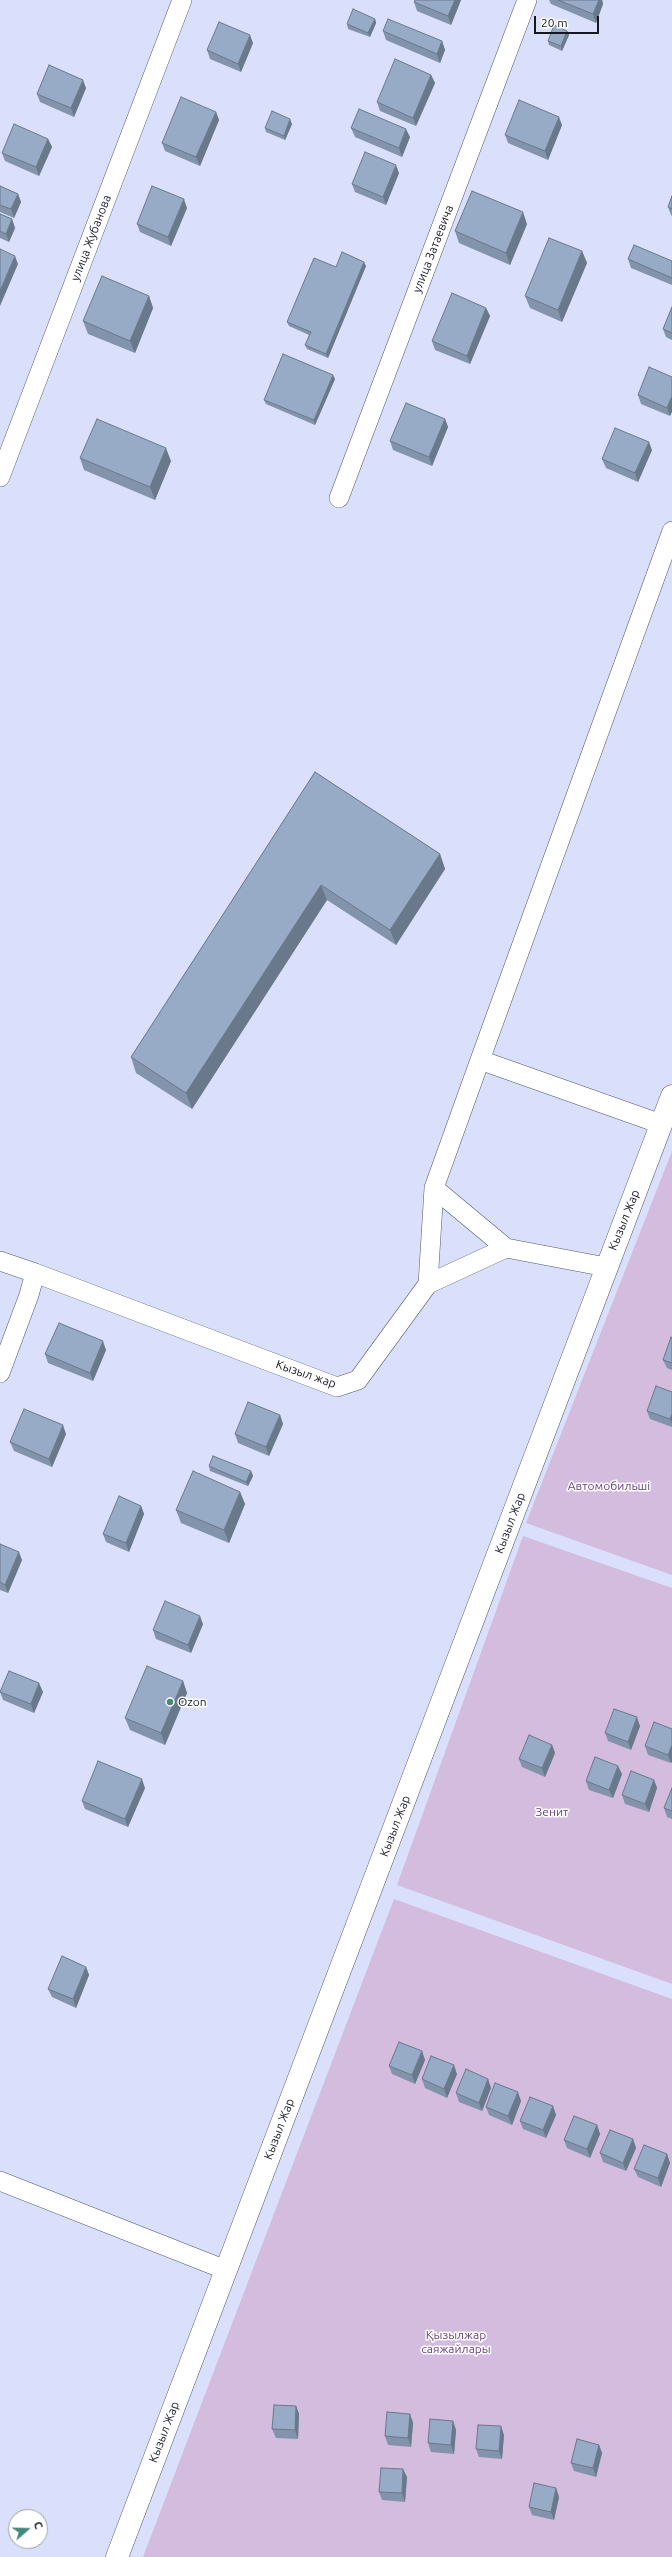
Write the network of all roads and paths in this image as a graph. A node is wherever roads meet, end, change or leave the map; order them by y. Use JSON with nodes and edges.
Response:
{"nodes":[{"id":1,"x":182,"y":0,"type":"edge"},
{"id":2,"x":527,"y":0,"type":"edge"},
{"id":3,"x":0,"y":477,"type":"edge"},
{"id":4,"x":339,"y":498,"type":"dead end"},
{"id":5,"x":672,"y":531,"type":"edge"},
{"id":6,"x":480,"y":1060,"type":"junction"},
{"id":7,"x":672,"y":1096,"type":"edge"},
{"id":8,"x":661,"y":1124,"type":"junction"},
{"id":9,"x":434,"y":1188,"type":"junction"},
{"id":10,"x":506,"y":1248,"type":"junction"},
{"id":11,"x":0,"y":1261,"type":"edge"},
{"id":12,"x":606,"y":1267,"type":"junction"},
{"id":13,"x":35,"y":1273,"type":"junction"},
{"id":14,"x":428,"y":1284,"type":"junction"},
{"id":15,"x":0,"y":1373,"type":"edge"},
{"id":16,"x":0,"y":2181,"type":"edge"},
{"id":17,"x":226,"y":2270,"type":"junction"},
{"id":18,"x":117,"y":2557,"type":"edge"}],
"edges":[{"from":1,"to":3,"type":"street","name":"улица Жубанова"},
{"from":2,"to":4,"type":"street","name":"улица Затаевича"},
{"from":5,"to":6,"type":"street"},
{"from":6,"to":8,"type":"street"},
{"from":6,"to":9,"type":"street"},
{"from":7,"to":8,"type":"main road","name":"Кызыл Жар"},
{"from":8,"to":12,"type":"main road","name":"Кызыл Жар"},
{"from":9,"to":10,"type":"street"},
{"from":9,"to":14,"type":"street"},
{"from":10,"to":12,"type":"street"},
{"from":10,"to":14,"type":"street","name":"Кызыл жар"},
{"from":11,"to":13,"type":"street","name":"Кызыл жар"},
{"from":12,"to":17,"type":"main road","name":"Кызыл Жар"},
{"from":13,"to":14,"type":"street","name":"Кызыл жар"},
{"from":13,"to":15,"type":"street"},
{"from":16,"to":17,"type":"street"},
{"from":17,"to":18,"type":"main road","name":"Кызыл Жар"}]}
